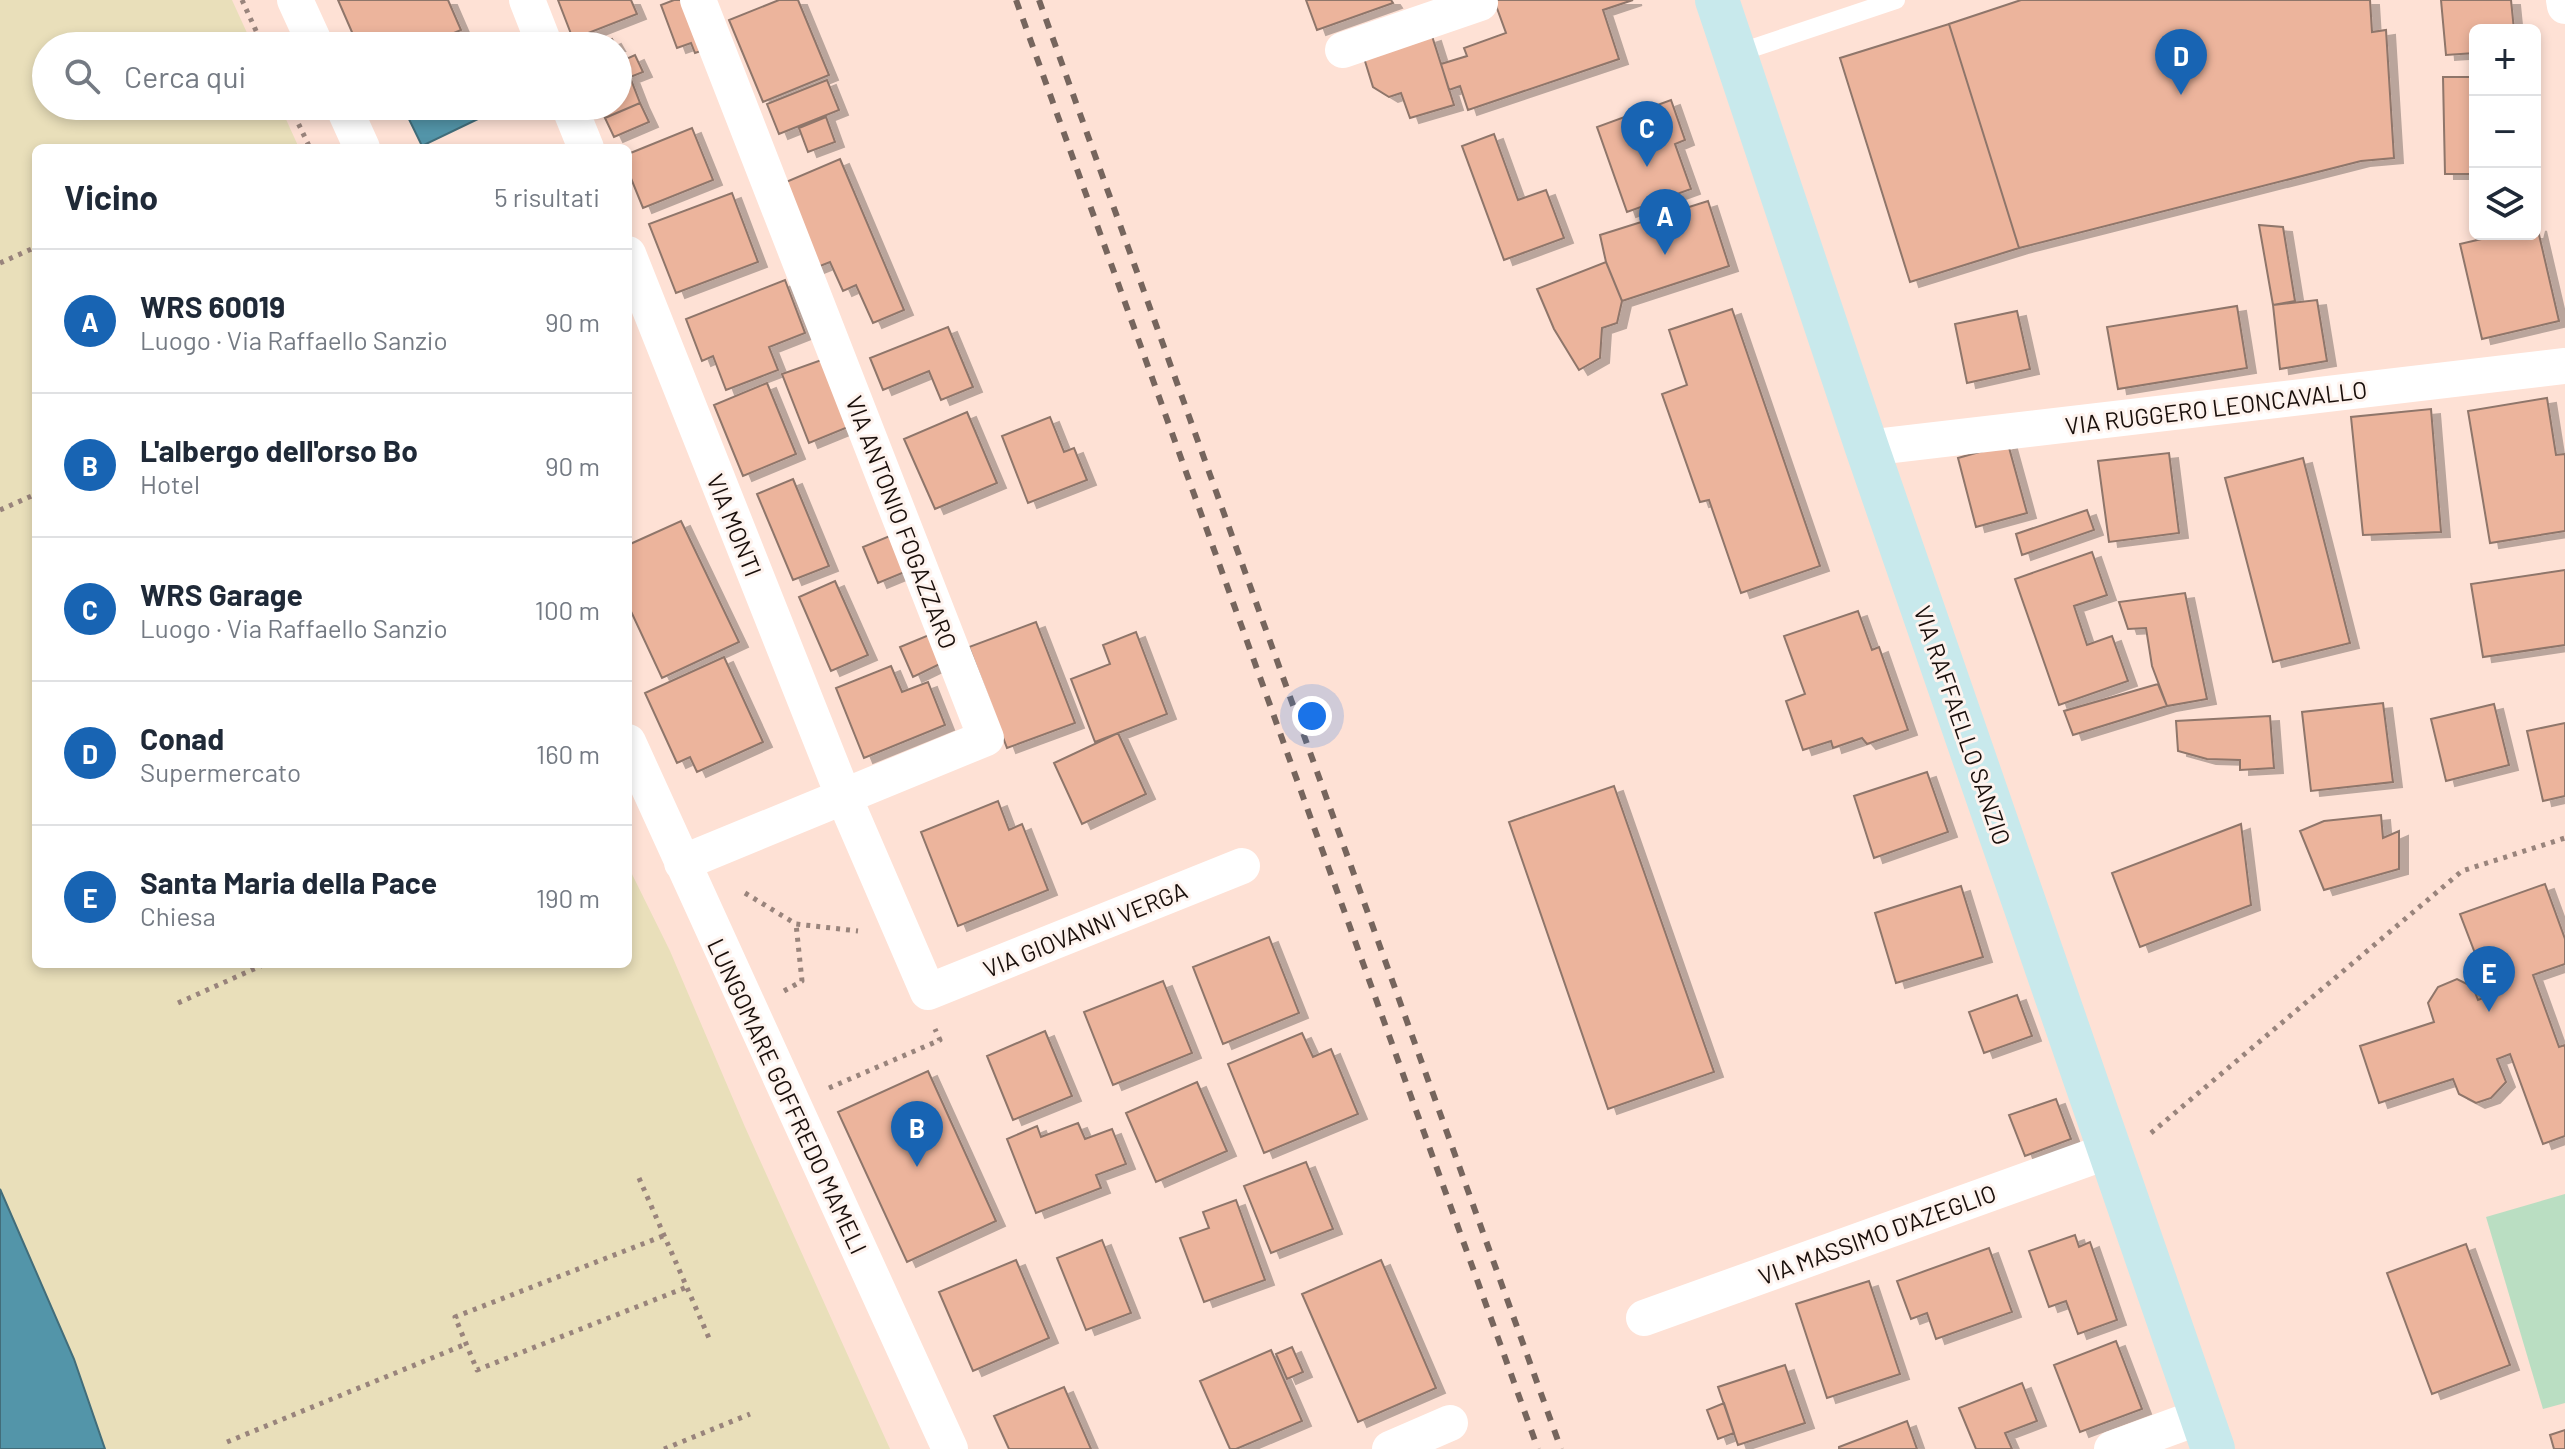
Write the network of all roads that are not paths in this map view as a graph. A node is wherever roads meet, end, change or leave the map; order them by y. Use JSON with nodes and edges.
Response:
{"nodes":[{"id":1,"x":295,"y":0,"type":"edge"},
{"id":2,"x":527,"y":0,"type":"edge"},
{"id":3,"x":698,"y":0,"type":"edge"},
{"id":4,"x":1479,"y":0,"type":"edge"},
{"id":5,"x":1717,"y":0,"type":"edge"},
{"id":6,"x":1896,"y":0,"type":"edge"},
{"id":7,"x":2564,"y":0,"type":"edge"},
{"id":8,"x":2565,"y":6,"type":"edge"},
{"id":9,"x":310,"y":32,"type":"edge"},
{"id":10,"x":540,"y":32,"type":"edge"},
{"id":11,"x":1343,"y":50,"type":"dead end"},
{"id":12,"x":1735,"y":54,"type":"junction"},
{"id":13,"x":349,"y":120,"type":"edge"},
{"id":14,"x":575,"y":120,"type":"edge"},
{"id":15,"x":360,"y":144,"type":"edge"},
{"id":16,"x":584,"y":144,"type":"edge"},
{"id":17,"x":632,"y":264,"type":"edge"},
{"id":18,"x":2565,"y":366,"type":"edge"},
{"id":19,"x":1867,"y":448,"type":"junction"},
{"id":20,"x":632,"y":751,"type":"edge"},
{"id":21,"x":843,"y":795,"type":"junction"},
{"id":22,"x":682,"y":863,"type":"junction"},
{"id":23,"x":1242,"y":866,"type":"dead end"},
{"id":24,"x":928,"y":992,"type":"joint"},
{"id":25,"x":2111,"y":1150,"type":"junction"},
{"id":26,"x":1644,"y":1318,"type":"dead end"},
{"id":27,"x":1450,"y":1423,"type":"dead end"},
{"id":28,"x":2207,"y":1433,"type":"edge"},
{"id":29,"x":950,"y":1449,"type":"edge"},
{"id":30,"x":1390,"y":1449,"type":"edge"},
{"id":31,"x":2112,"y":1449,"type":"edge"}],
"edges":[{"from":1,"to":9,"type":"street"},
{"from":2,"to":10,"type":"street"},
{"from":3,"to":21,"type":"street","name":"VIA ANTONIO FOGAZZARO"},
{"from":4,"to":11,"type":"street"},
{"from":5,"to":12,"type":"main road","name":"VIA RAFFAELLO SANZIO"},
{"from":6,"to":12,"type":"lane"},
{"from":7,"to":8,"type":"street"},
{"from":12,"to":19,"type":"main road","name":"VIA RAFFAELLO SANZIO"},
{"from":13,"to":15,"type":"street"},
{"from":14,"to":16,"type":"street"},
{"from":17,"to":21,"type":"street","name":"VIA MONTI"},
{"from":18,"to":19,"type":"street","name":"VIA RUGGERO LEONCAVALLO"},
{"from":19,"to":25,"type":"main road","name":"VIA RAFFAELLO SANZIO"},
{"from":20,"to":22,"type":"street","name":"LUNGOMARE GOFFREDO MAMELI"},
{"from":21,"to":22,"type":"street","name":"VIA ANTONIO FOGAZZARO"},
{"from":21,"to":24,"type":"street","name":"VIA MONTI"},
{"from":22,"to":29,"type":"street","name":"LUNGOMARE GOFFREDO MAMELI"},
{"from":23,"to":24,"type":"street","name":"VIA GIOVANNI VERGA"},
{"from":25,"to":26,"type":"street","name":"VIA MASSIMO D'AZEGLIO"},
{"from":25,"to":28,"type":"main road","name":"VIA RAFFAELLO SANZIO"},
{"from":27,"to":30,"type":"street"},
{"from":28,"to":31,"type":"street"}]}
